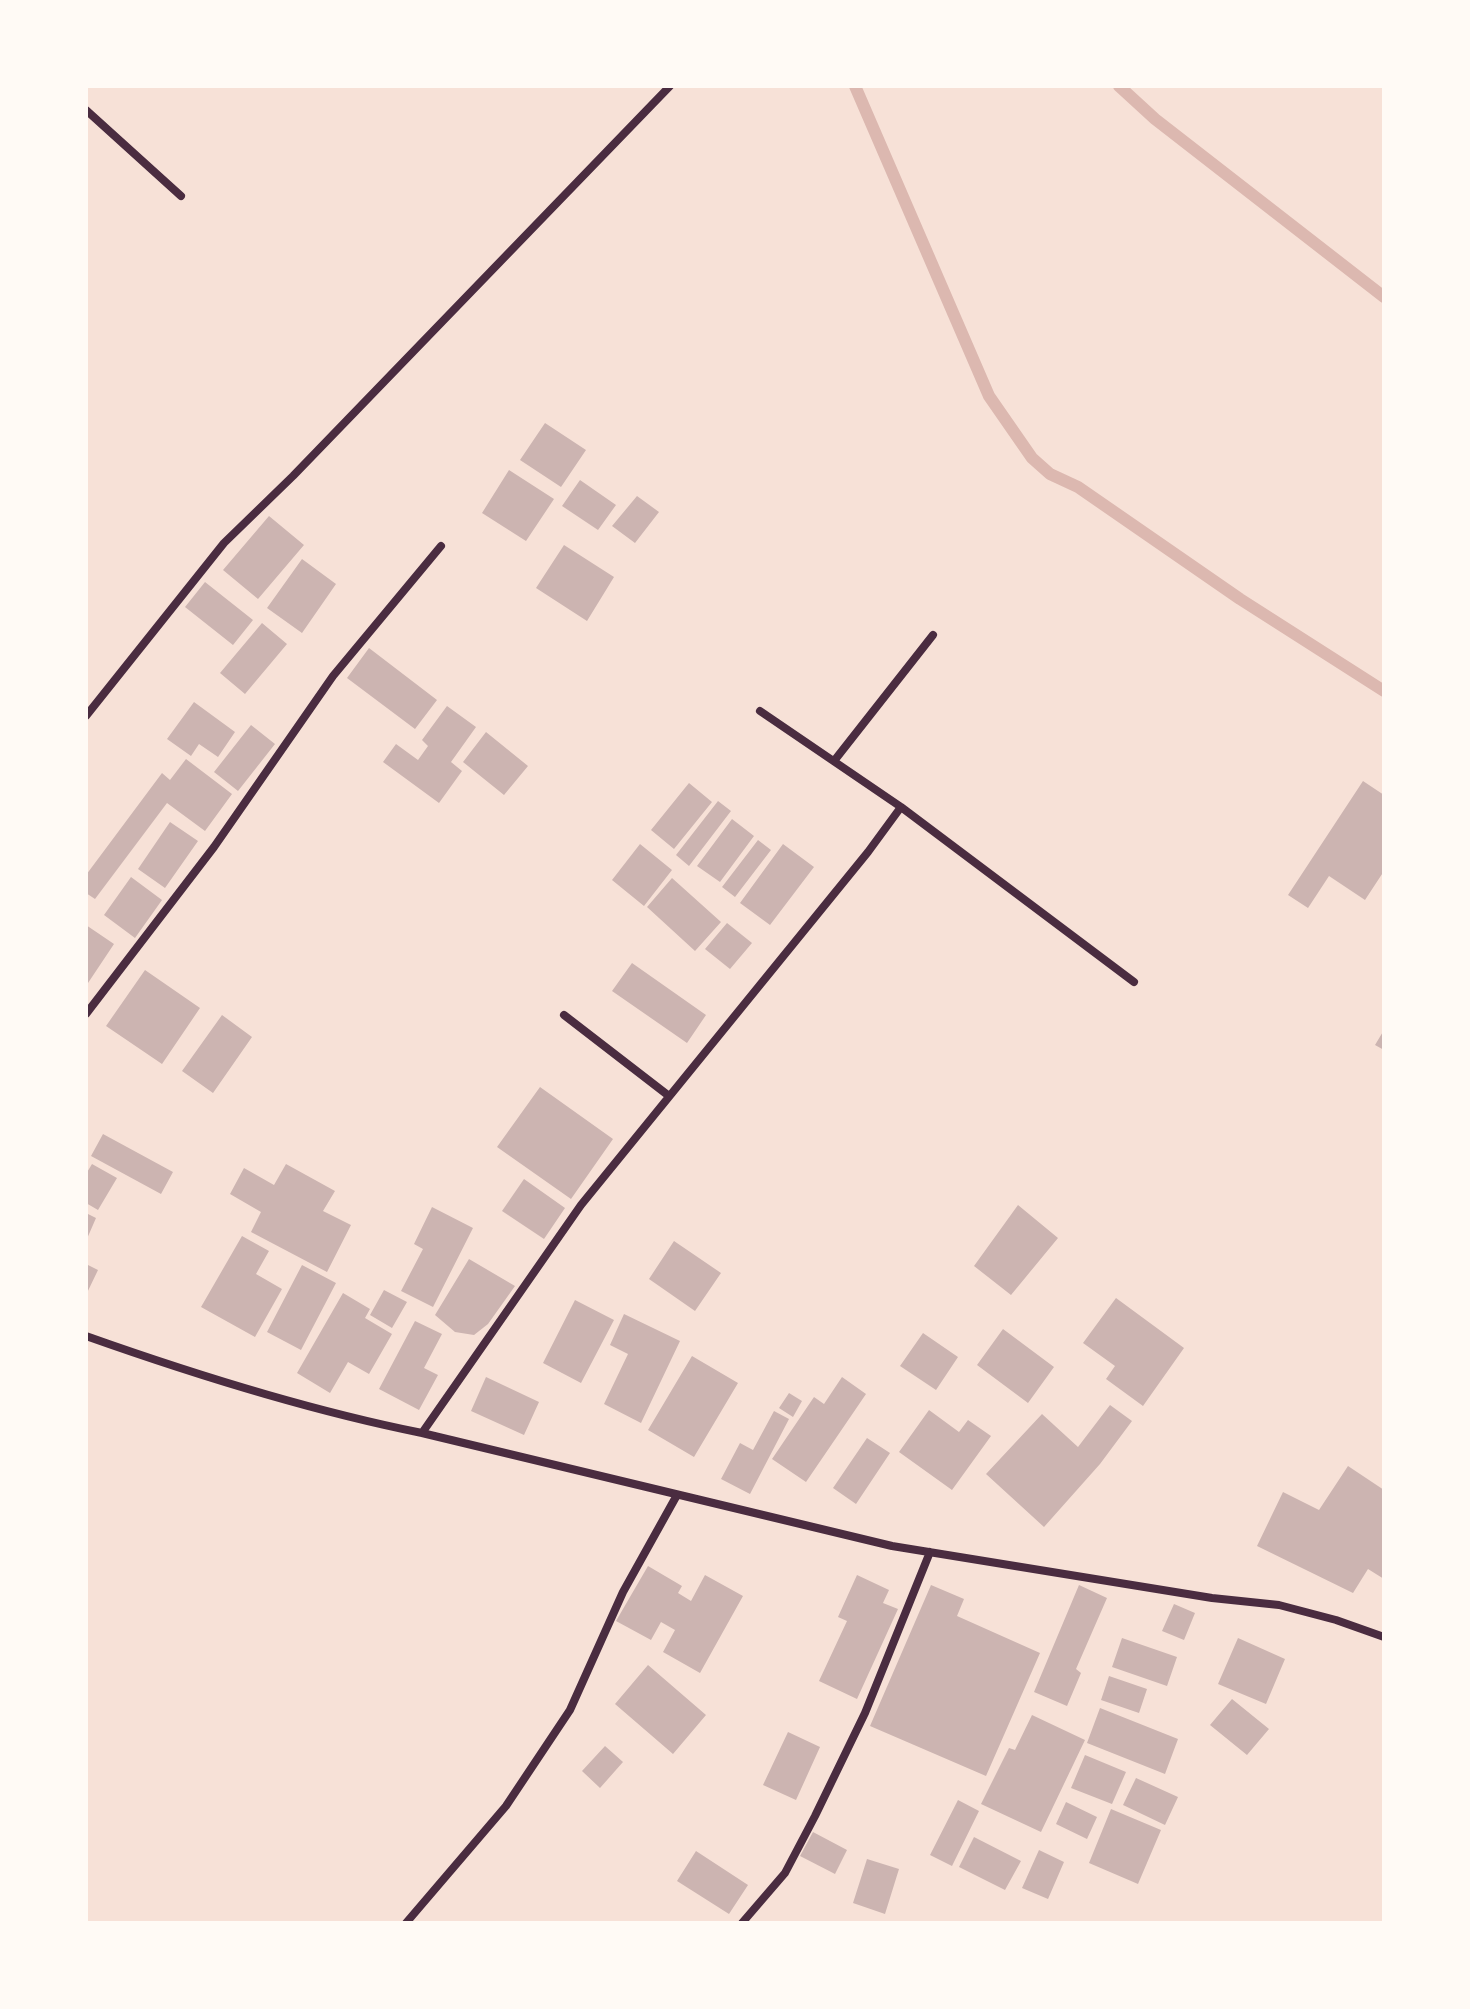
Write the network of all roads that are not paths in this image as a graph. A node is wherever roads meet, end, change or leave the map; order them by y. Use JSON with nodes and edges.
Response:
{"nodes":[{"id":1,"x":670,"y":86,"type":"edge"},
{"id":2,"x":86,"y":110,"type":"edge"},
{"id":3,"x":181,"y":196,"type":"dead end"},
{"id":4,"x":441,"y":546,"type":"dead end"},
{"id":5,"x":933,"y":635,"type":"dead end"},
{"id":6,"x":760,"y":711,"type":"dead end"},
{"id":7,"x":86,"y":716,"type":"edge"},
{"id":8,"x":834,"y":761,"type":"junction"},
{"id":9,"x":901,"y":807,"type":"junction"},
{"id":10,"x":1134,"y":982,"type":"dead end"},
{"id":11,"x":86,"y":1014,"type":"edge"},
{"id":12,"x":564,"y":1015,"type":"dead end"},
{"id":13,"x":669,"y":1096,"type":"junction"},
{"id":14,"x":86,"y":1336,"type":"edge"},
{"id":15,"x":422,"y":1433,"type":"junction"},
{"id":16,"x":677,"y":1495,"type":"junction"},
{"id":17,"x":930,"y":1552,"type":"junction"},
{"id":18,"x":1384,"y":1637,"type":"edge"},
{"id":19,"x":406,"y":1923,"type":"edge"},
{"id":20,"x":742,"y":1923,"type":"edge"}],
"edges":[{"from":1,"to":7,"type":"street"},
{"from":2,"to":3,"type":"street"},
{"from":4,"to":11,"type":"street"},
{"from":5,"to":8,"type":"street"},
{"from":6,"to":8,"type":"street"},
{"from":8,"to":9,"type":"street"},
{"from":9,"to":10,"type":"street"},
{"from":9,"to":13,"type":"street"},
{"from":12,"to":13,"type":"street"},
{"from":13,"to":15,"type":"street"},
{"from":14,"to":15,"type":"street"},
{"from":15,"to":16,"type":"street"},
{"from":16,"to":17,"type":"street"},
{"from":16,"to":19,"type":"street"},
{"from":17,"to":18,"type":"street"},
{"from":17,"to":20,"type":"street"}]}
